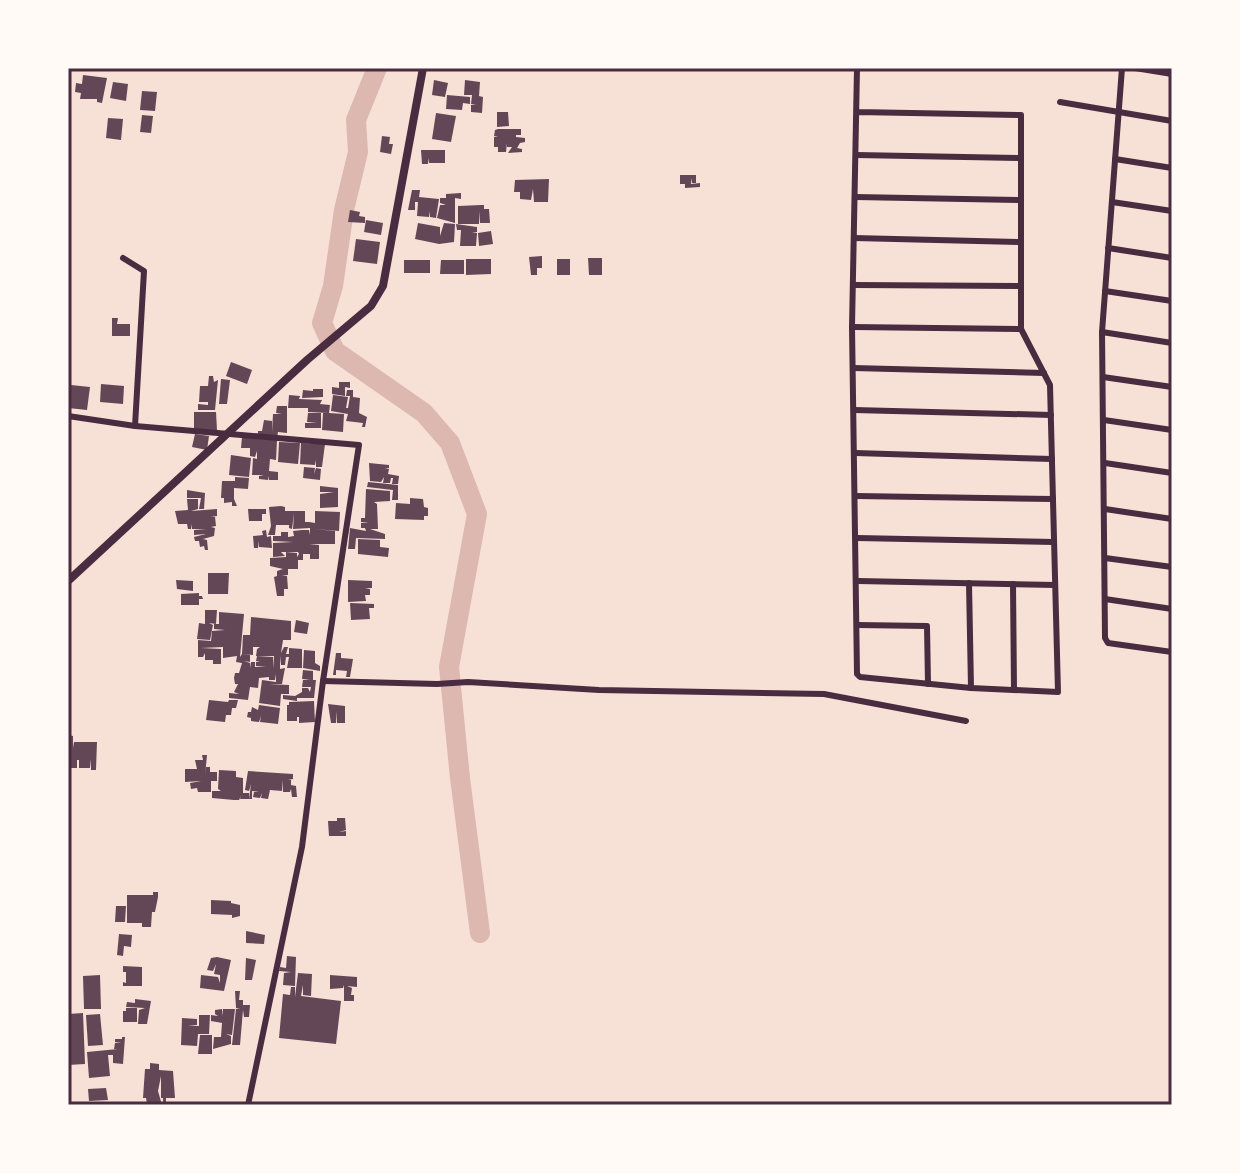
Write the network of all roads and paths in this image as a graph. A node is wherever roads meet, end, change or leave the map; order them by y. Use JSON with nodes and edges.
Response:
{"nodes":[{"id":1,"x":423,"y":68,"type":"edge"},
{"id":2,"x":857,"y":68,"type":"edge"},
{"id":3,"x":1122,"y":68,"type":"edge"},
{"id":4,"x":1135,"y":68,"type":"edge"},
{"id":5,"x":1163,"y":70,"type":"edge"},
{"id":6,"x":1172,"y":74,"type":"edge"},
{"id":7,"x":1060,"y":102,"type":"dead end"},
{"id":8,"x":857,"y":112,"type":"junction"},
{"id":9,"x":1119,"y":112,"type":"junction"},
{"id":10,"x":1172,"y":121,"type":"edge"},
{"id":11,"x":856,"y":155,"type":"junction"},
{"id":12,"x":1021,"y":158,"type":"junction"},
{"id":13,"x":1115,"y":159,"type":"junction"},
{"id":14,"x":1172,"y":168,"type":"edge"},
{"id":15,"x":855,"y":197,"type":"junction"},
{"id":16,"x":1021,"y":200,"type":"junction"},
{"id":17,"x":1112,"y":202,"type":"junction"},
{"id":18,"x":1172,"y":211,"type":"edge"},
{"id":19,"x":854,"y":238,"type":"junction"},
{"id":20,"x":1021,"y":242,"type":"junction"},
{"id":21,"x":1108,"y":248,"type":"junction"},
{"id":22,"x":123,"y":258,"type":"dead end"},
{"id":23,"x":1172,"y":258,"type":"edge"},
{"id":24,"x":853,"y":285,"type":"junction"},
{"id":25,"x":1021,"y":286,"type":"junction"},
{"id":26,"x":1105,"y":291,"type":"junction"},
{"id":27,"x":1172,"y":301,"type":"edge"},
{"id":28,"x":852,"y":327,"type":"junction"},
{"id":29,"x":1021,"y":329,"type":"junction"},
{"id":30,"x":1102,"y":332,"type":"junction"},
{"id":31,"x":1172,"y":343,"type":"edge"},
{"id":32,"x":853,"y":368,"type":"junction"},
{"id":33,"x":1044,"y":373,"type":"junction"},
{"id":34,"x":1103,"y":377,"type":"junction"},
{"id":35,"x":1172,"y":387,"type":"edge"},
{"id":36,"x":854,"y":410,"type":"junction"},
{"id":37,"x":1051,"y":415,"type":"junction"},
{"id":38,"x":68,"y":416,"type":"edge"},
{"id":39,"x":1104,"y":420,"type":"junction"},
{"id":40,"x":135,"y":426,"type":"junction"},
{"id":41,"x":1172,"y":430,"type":"edge"},
{"id":42,"x":230,"y":434,"type":"junction"},
{"id":43,"x":855,"y":453,"type":"junction"},
{"id":44,"x":1052,"y":459,"type":"junction"},
{"id":45,"x":1105,"y":463,"type":"junction"},
{"id":46,"x":1172,"y":473,"type":"edge"},
{"id":47,"x":856,"y":496,"type":"junction"},
{"id":48,"x":1053,"y":499,"type":"junction"},
{"id":49,"x":1105,"y":509,"type":"junction"},
{"id":50,"x":1172,"y":519,"type":"edge"},
{"id":51,"x":857,"y":538,"type":"junction"},
{"id":52,"x":1054,"y":542,"type":"junction"},
{"id":53,"x":1105,"y":558,"type":"junction"},
{"id":54,"x":1172,"y":567,"type":"edge"},
{"id":55,"x":68,"y":581,"type":"edge"},
{"id":56,"x":858,"y":581,"type":"junction"},
{"id":57,"x":969,"y":583,"type":"junction"},
{"id":58,"x":1013,"y":584,"type":"junction"},
{"id":59,"x":1055,"y":585,"type":"junction"},
{"id":60,"x":1105,"y":599,"type":"junction"},
{"id":61,"x":1172,"y":609,"type":"edge"},
{"id":62,"x":857,"y":625,"type":"junction"},
{"id":63,"x":1172,"y":652,"type":"edge"},
{"id":64,"x":323,"y":681,"type":"junction"},
{"id":65,"x":928,"y":684,"type":"junction"},
{"id":66,"x":971,"y":688,"type":"junction"},
{"id":67,"x":1014,"y":690,"type":"junction"},
{"id":68,"x":966,"y":721,"type":"dead end"},
{"id":69,"x":248,"y":1105,"type":"edge"}],
"edges":[{"from":1,"to":42,"type":"street"},
{"from":2,"to":8,"type":"street"},
{"from":3,"to":9,"type":"street"},
{"from":4,"to":5,"type":"street"},
{"from":5,"to":6,"type":"street"},
{"from":7,"to":9,"type":"street"},
{"from":8,"to":11,"type":"street"},
{"from":8,"to":12,"type":"street"},
{"from":9,"to":10,"type":"street"},
{"from":9,"to":13,"type":"street"},
{"from":11,"to":12,"type":"street"},
{"from":11,"to":15,"type":"street"},
{"from":12,"to":16,"type":"street"},
{"from":13,"to":14,"type":"street"},
{"from":13,"to":17,"type":"street"},
{"from":15,"to":16,"type":"street"},
{"from":15,"to":19,"type":"street"},
{"from":16,"to":20,"type":"street"},
{"from":17,"to":18,"type":"street"},
{"from":17,"to":21,"type":"street"},
{"from":19,"to":20,"type":"street"},
{"from":19,"to":24,"type":"street"},
{"from":20,"to":25,"type":"street"},
{"from":21,"to":23,"type":"street"},
{"from":21,"to":26,"type":"street"},
{"from":22,"to":40,"type":"street"},
{"from":24,"to":25,"type":"street"},
{"from":24,"to":28,"type":"street"},
{"from":25,"to":29,"type":"street"},
{"from":26,"to":27,"type":"street"},
{"from":26,"to":30,"type":"street"},
{"from":28,"to":29,"type":"street"},
{"from":28,"to":32,"type":"street"},
{"from":29,"to":33,"type":"street"},
{"from":30,"to":31,"type":"street"},
{"from":30,"to":34,"type":"street"},
{"from":32,"to":33,"type":"street"},
{"from":32,"to":36,"type":"street"},
{"from":33,"to":37,"type":"street"},
{"from":34,"to":35,"type":"street"},
{"from":34,"to":39,"type":"street"},
{"from":36,"to":37,"type":"street"},
{"from":36,"to":43,"type":"street"},
{"from":37,"to":44,"type":"street"},
{"from":38,"to":40,"type":"street"},
{"from":39,"to":41,"type":"street"},
{"from":39,"to":45,"type":"street"},
{"from":40,"to":42,"type":"street"},
{"from":42,"to":55,"type":"street"},
{"from":42,"to":64,"type":"street"},
{"from":43,"to":44,"type":"street"},
{"from":43,"to":47,"type":"street"},
{"from":44,"to":48,"type":"street"},
{"from":45,"to":46,"type":"street"},
{"from":45,"to":49,"type":"street"},
{"from":47,"to":48,"type":"street"},
{"from":47,"to":51,"type":"street"},
{"from":48,"to":52,"type":"street"},
{"from":49,"to":50,"type":"street"},
{"from":49,"to":53,"type":"street"},
{"from":51,"to":52,"type":"street"},
{"from":51,"to":56,"type":"street"},
{"from":52,"to":59,"type":"street"},
{"from":53,"to":54,"type":"street"},
{"from":53,"to":60,"type":"street"},
{"from":56,"to":57,"type":"street"},
{"from":56,"to":62,"type":"street"},
{"from":57,"to":58,"type":"street"},
{"from":57,"to":66,"type":"street"},
{"from":58,"to":59,"type":"street"},
{"from":58,"to":67,"type":"street"},
{"from":59,"to":67,"type":"street"},
{"from":60,"to":61,"type":"street"},
{"from":60,"to":63,"type":"street"},
{"from":62,"to":65,"type":"street"},
{"from":62,"to":65,"type":"street"},
{"from":64,"to":68,"type":"street"},
{"from":64,"to":69,"type":"street"},
{"from":65,"to":66,"type":"street"},
{"from":66,"to":67,"type":"street"}]}
